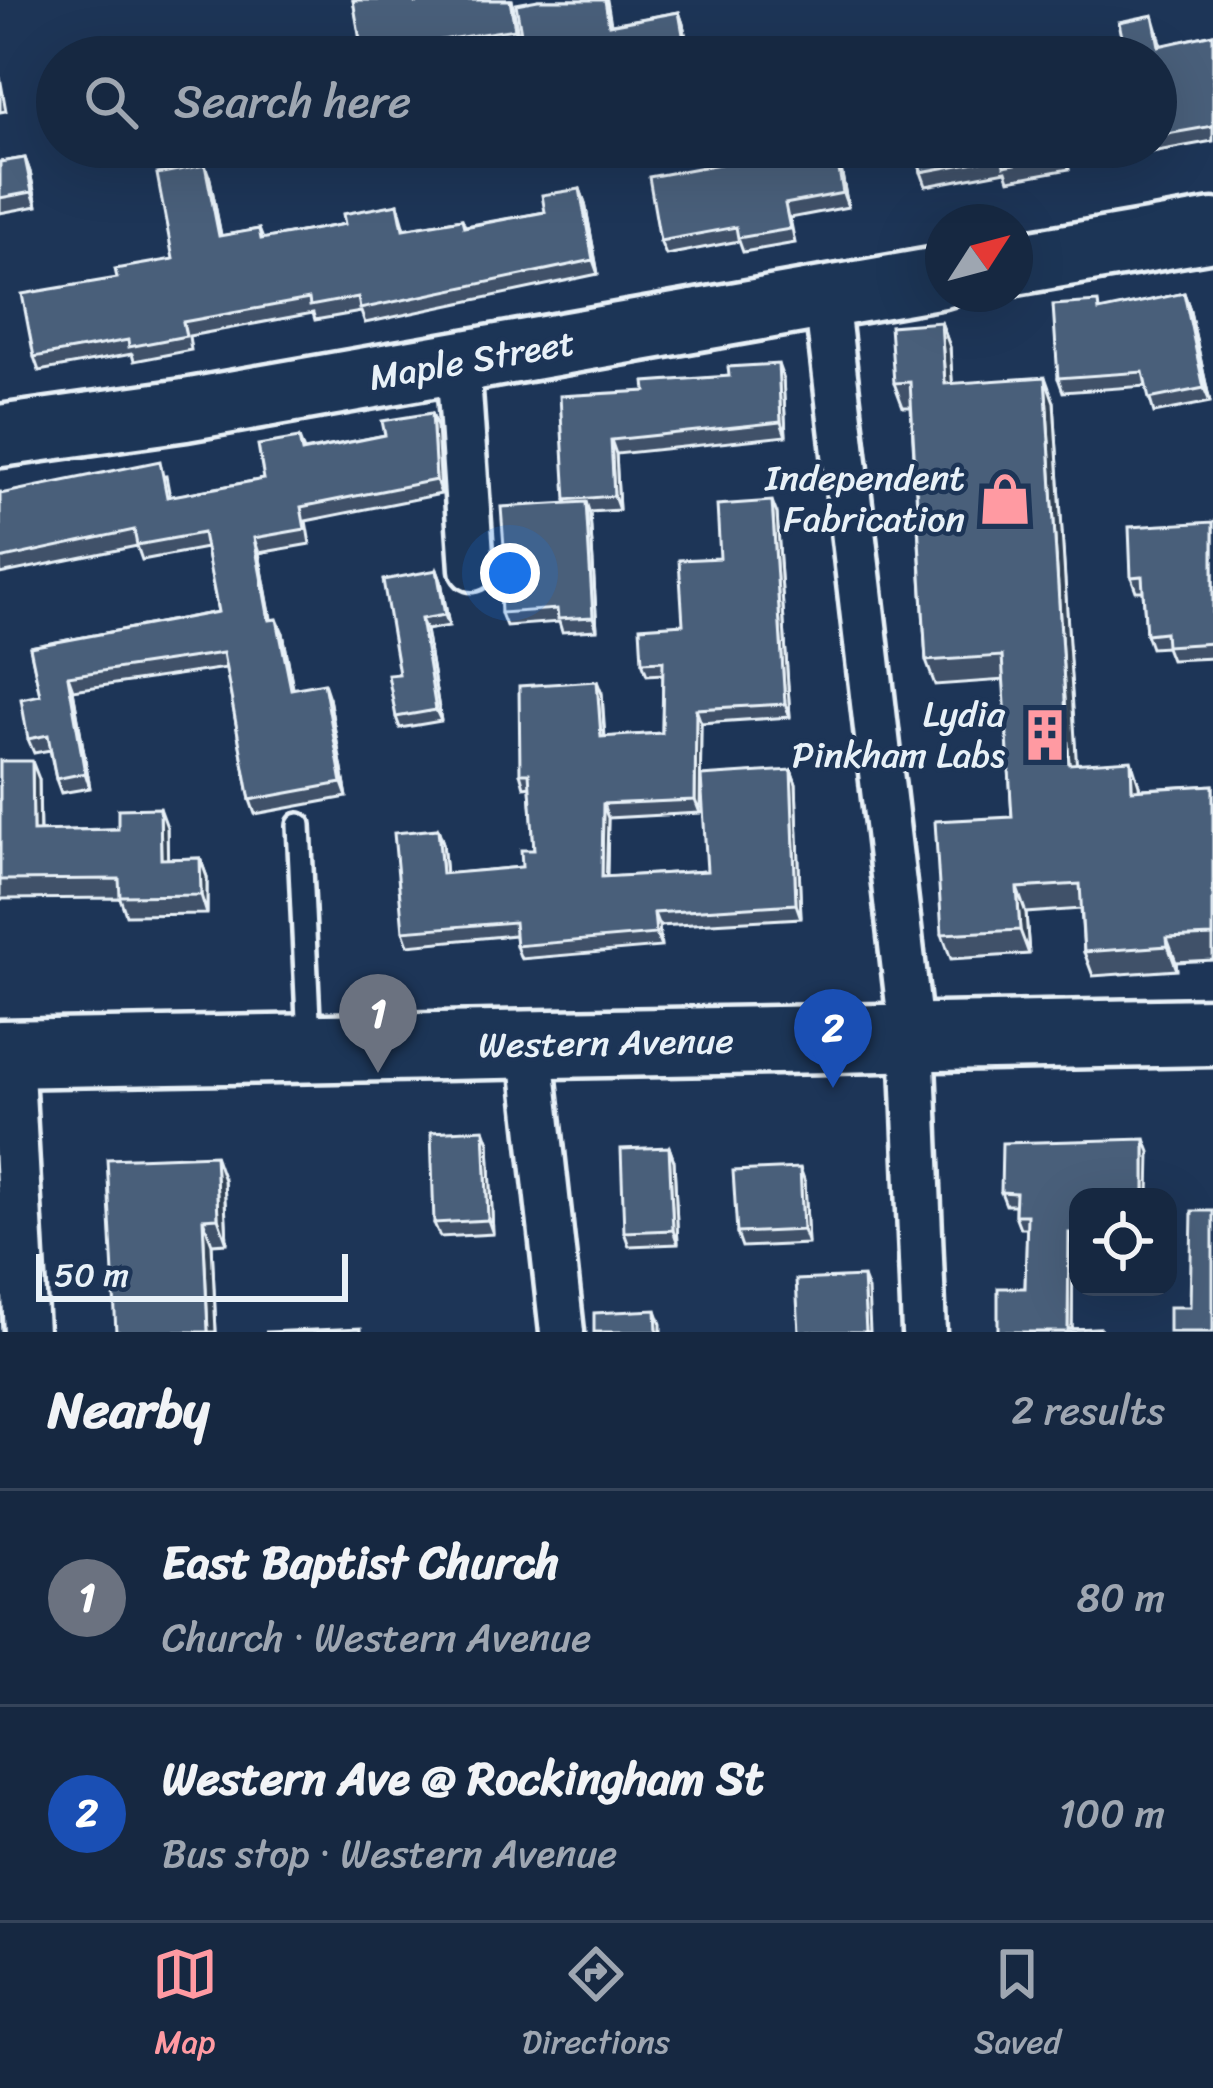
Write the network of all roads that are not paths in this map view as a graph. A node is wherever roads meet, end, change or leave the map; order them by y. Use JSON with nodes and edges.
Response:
{"nodes":[{"id":1,"x":1213,"y":230,"type":"edge"},
{"id":2,"x":1033,"y":261,"type":"edge"},
{"id":3,"x":925,"y":280,"type":"edge"},
{"id":4,"x":826,"y":298,"type":"junction"},
{"id":5,"x":458,"y":362,"type":"junction"},
{"id":6,"x":0,"y":436,"type":"edge"},
{"id":7,"x":472,"y":568,"type":"dead end"},
{"id":8,"x":298,"y":825,"type":"dead end"},
{"id":9,"x":1213,"y":1032,"type":"edge"},
{"id":10,"x":912,"y":1039,"type":"junction"},
{"id":11,"x":530,"y":1044,"type":"junction"},
{"id":12,"x":309,"y":1046,"type":"junction"},
{"id":13,"x":6,"y":1054,"type":"edge"},
{"id":14,"x":26,"y":1332,"type":"edge"},
{"id":15,"x":562,"y":1332,"type":"edge"},
{"id":16,"x":924,"y":1332,"type":"edge"}],
"edges":[{"from":1,"to":2,"type":"street"},
{"from":3,"to":4,"type":"street","name":"Maple Street"},
{"from":4,"to":5,"type":"street","name":"Maple Street"},
{"from":4,"to":10,"type":"street"},
{"from":5,"to":6,"type":"street","name":"Maple Street"},
{"from":5,"to":7,"type":"street"},
{"from":8,"to":12,"type":"lane"},
{"from":9,"to":10,"type":"main road","name":"Western Avenue"},
{"from":10,"to":11,"type":"main road","name":"Western Avenue"},
{"from":10,"to":16,"type":"street"},
{"from":11,"to":12,"type":"main road","name":"Western Avenue"},
{"from":11,"to":15,"type":"street"},
{"from":12,"to":13,"type":"main road","name":"Western Avenue"},
{"from":13,"to":14,"type":"street"}]}
